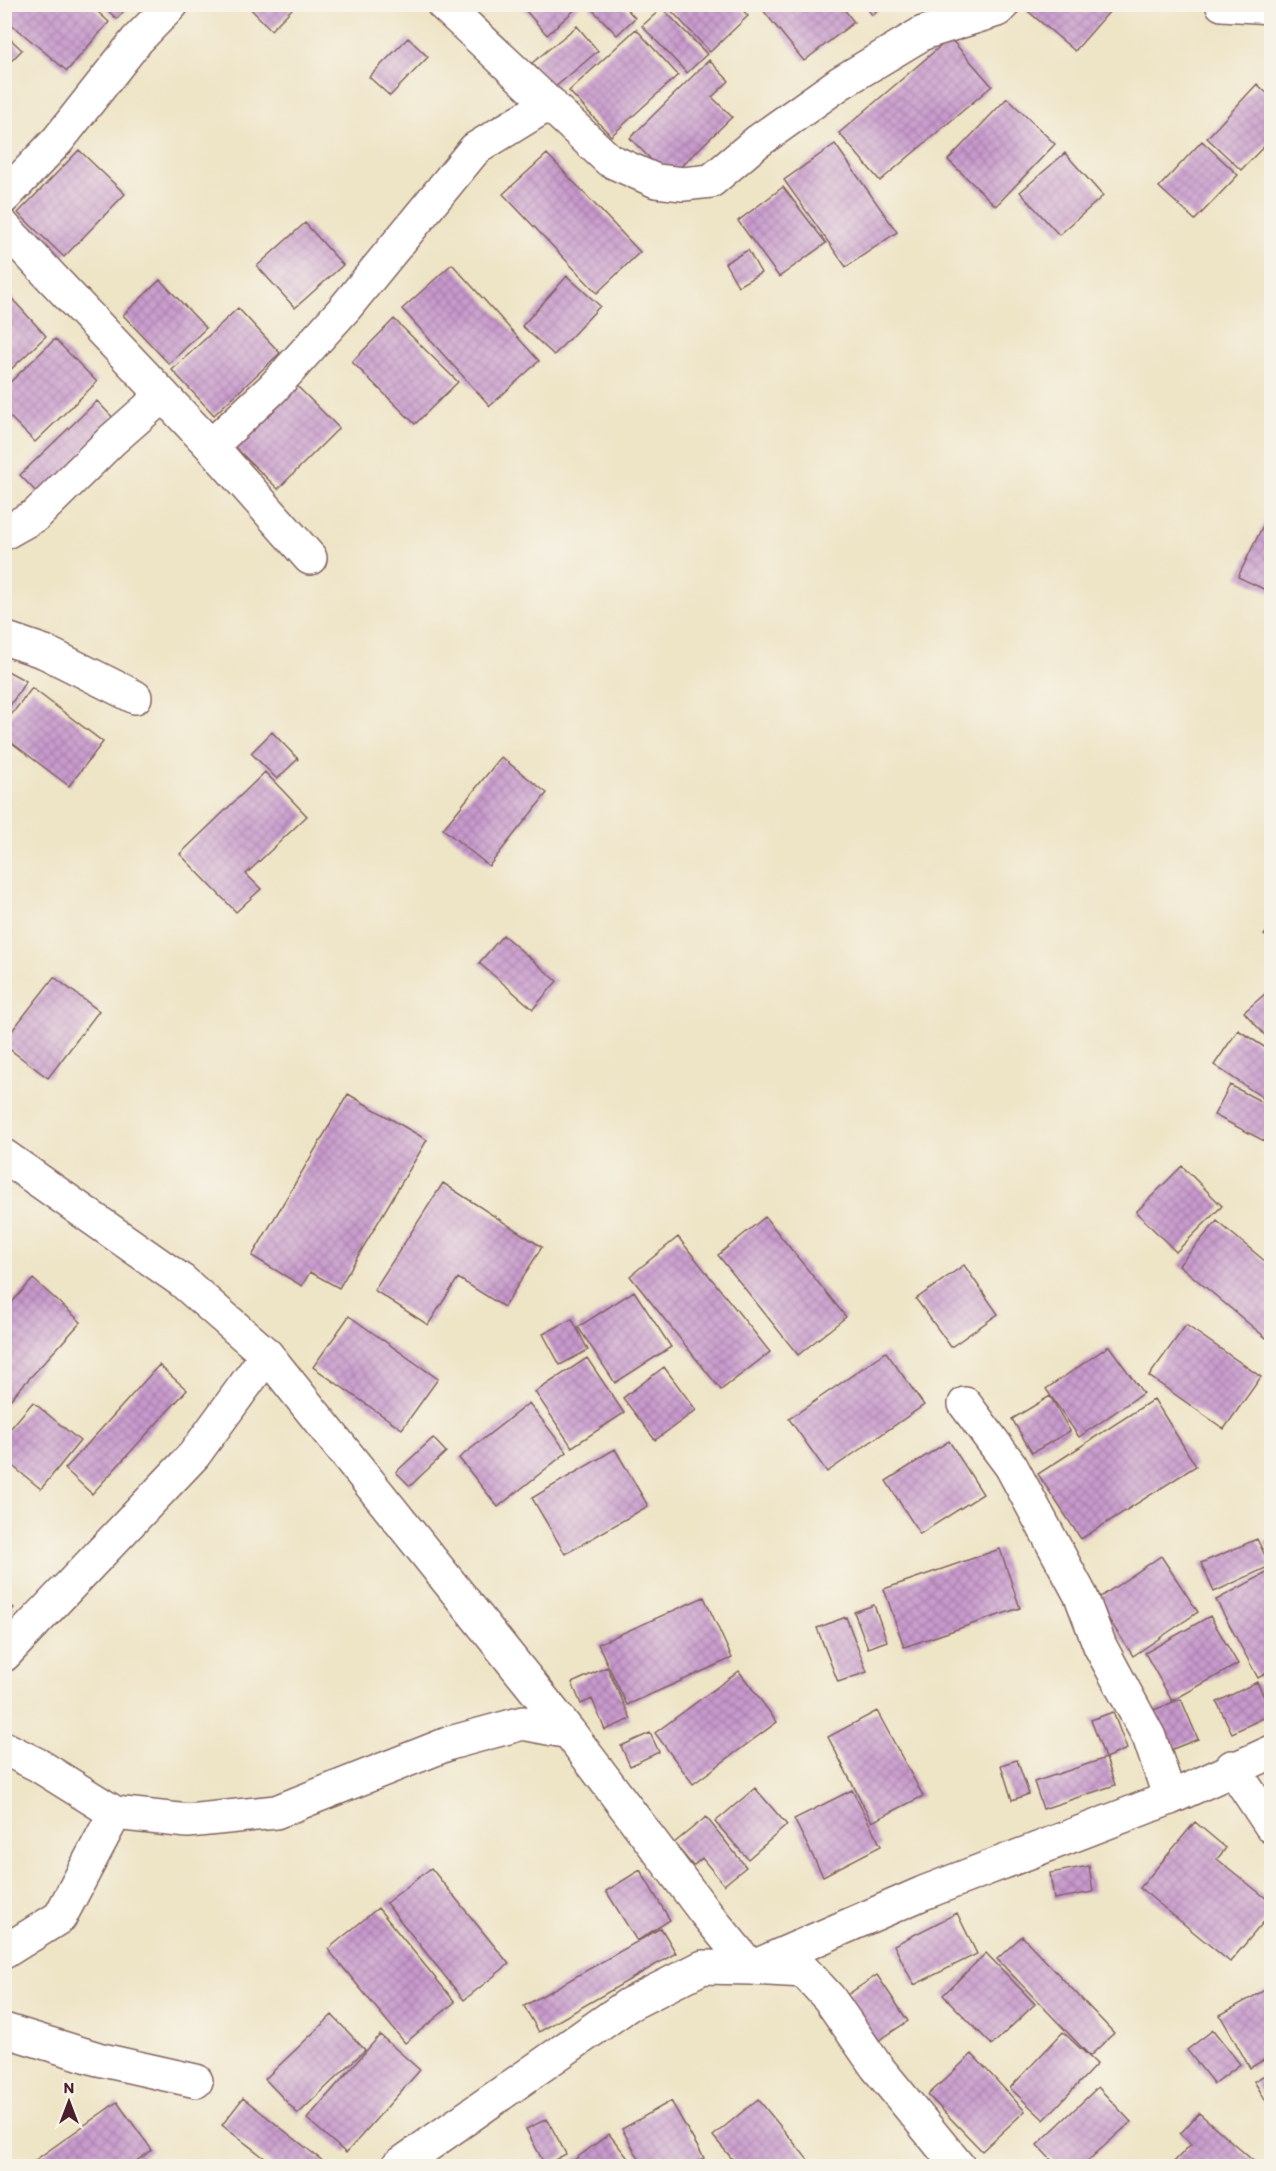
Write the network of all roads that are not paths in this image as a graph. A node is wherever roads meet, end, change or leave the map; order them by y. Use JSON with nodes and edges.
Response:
{"nodes":[{"id":1,"x":172,"y":4,"type":"edge"},
{"id":2,"x":443,"y":4,"type":"edge"},
{"id":3,"x":1222,"y":4,"type":"edge"},
{"id":4,"x":997,"y":6,"type":"edge"},
{"id":5,"x":1272,"y":8,"type":"edge"},
{"id":6,"x":550,"y":103,"type":"junction"},
{"id":7,"x":4,"y":197,"type":"edge"},
{"id":8,"x":4,"y":227,"type":"edge"},
{"id":9,"x":162,"y":396,"type":"junction"},
{"id":10,"x":211,"y":446,"type":"junction"},
{"id":11,"x":4,"y":534,"type":"edge"},
{"id":12,"x":310,"y":558,"type":"dead end"},
{"id":13,"x":4,"y":638,"type":"edge"},
{"id":14,"x":135,"y":697,"type":"dead end"},
{"id":15,"x":4,"y":1156,"type":"edge"},
{"id":16,"x":267,"y":1354,"type":"junction"},
{"id":17,"x":966,"y":1404,"type":"dead end"},
{"id":18,"x":4,"y":1655,"type":"edge"},
{"id":19,"x":569,"y":1732,"type":"junction"},
{"id":20,"x":4,"y":1748,"type":"edge"},
{"id":21,"x":1272,"y":1752,"type":"edge"},
{"id":22,"x":1232,"y":1767,"type":"junction"},
{"id":23,"x":1170,"y":1798,"type":"junction"},
{"id":24,"x":114,"y":1814,"type":"junction"},
{"id":25,"x":1272,"y":1827,"type":"edge"},
{"id":26,"x":4,"y":1952,"type":"edge"},
{"id":27,"x":751,"y":1968,"type":"junction"},
{"id":28,"x":4,"y":2030,"type":"edge"},
{"id":29,"x":196,"y":2081,"type":"dead end"},
{"id":30,"x":398,"y":2166,"type":"edge"},
{"id":31,"x":958,"y":2166,"type":"edge"}],
"edges":[{"from":1,"to":7,"type":"street"},
{"from":2,"to":6,"type":"street"},
{"from":3,"to":5,"type":"street"},
{"from":4,"to":6,"type":"street"},
{"from":6,"to":10,"type":"street"},
{"from":8,"to":9,"type":"street"},
{"from":9,"to":10,"type":"street"},
{"from":9,"to":11,"type":"street"},
{"from":10,"to":12,"type":"street"},
{"from":13,"to":14,"type":"street"},
{"from":15,"to":16,"type":"street"},
{"from":16,"to":18,"type":"street"},
{"from":16,"to":19,"type":"street"},
{"from":17,"to":23,"type":"street"},
{"from":19,"to":24,"type":"street"},
{"from":19,"to":27,"type":"street"},
{"from":20,"to":24,"type":"street"},
{"from":21,"to":22,"type":"street"},
{"from":22,"to":23,"type":"street"},
{"from":22,"to":25,"type":"street"},
{"from":23,"to":27,"type":"street"},
{"from":24,"to":26,"type":"street"},
{"from":27,"to":30,"type":"street"},
{"from":27,"to":31,"type":"street"},
{"from":28,"to":29,"type":"street"}]}
